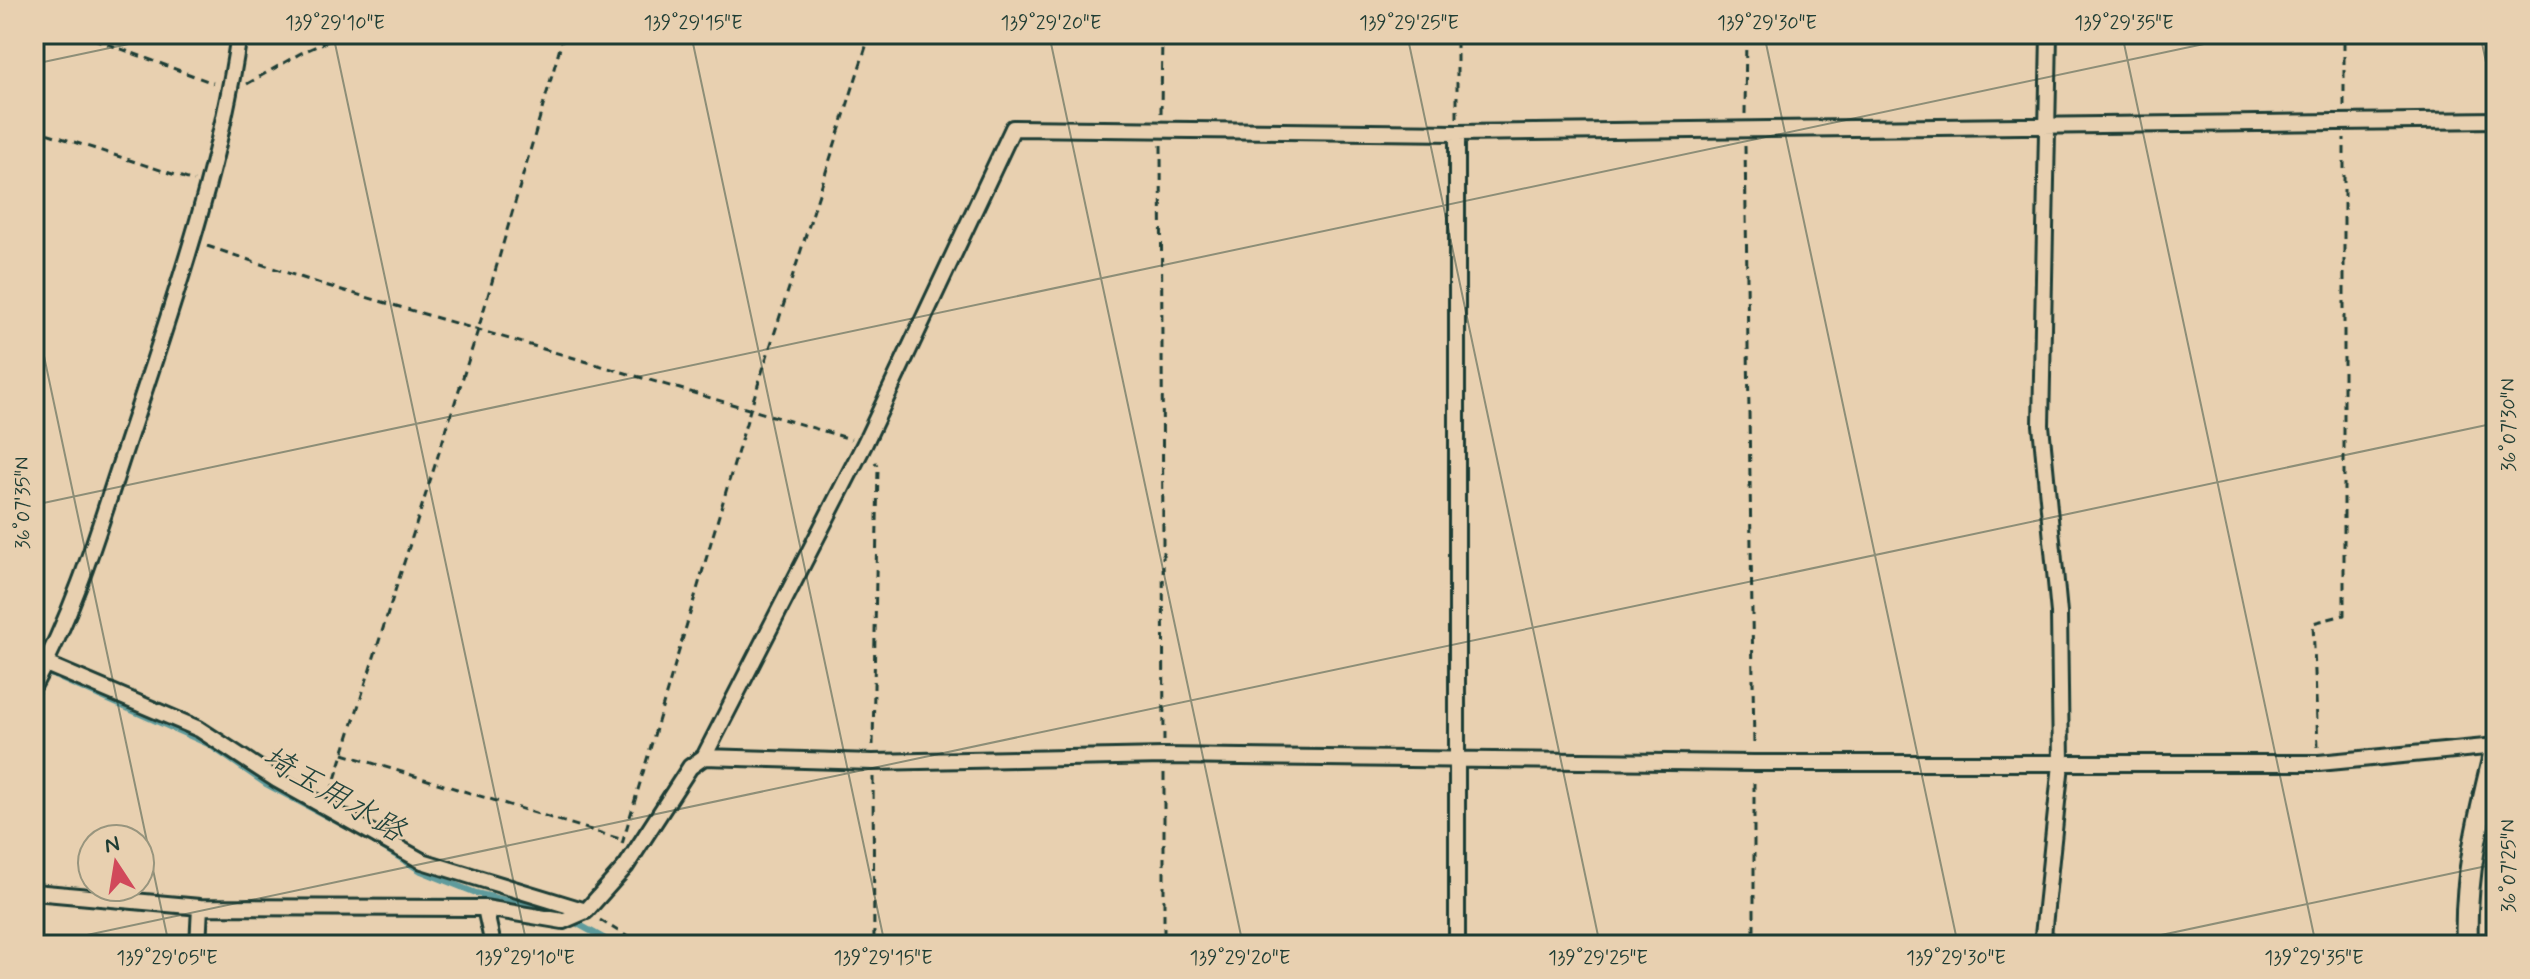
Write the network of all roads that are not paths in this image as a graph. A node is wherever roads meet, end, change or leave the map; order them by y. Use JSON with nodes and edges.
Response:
{"nodes":[{"id":1,"x":239,"y":34,"type":"edge"},
{"id":2,"x":2049,"y":34,"type":"edge"},
{"id":3,"x":2496,"y":120,"type":"edge"},
{"id":4,"x":2046,"y":125,"type":"junction"},
{"id":5,"x":1457,"y":133,"type":"junction"},
{"id":6,"x":41,"y":673,"type":"edge"},
{"id":7,"x":2496,"y":747,"type":"edge"},
{"id":8,"x":704,"y":757,"type":"junction"},
{"id":9,"x":1458,"y":759,"type":"junction"},
{"id":10,"x":2061,"y":764,"type":"junction"},
{"id":11,"x":34,"y":892,"type":"edge"},
{"id":12,"x":200,"y":907,"type":"junction"},
{"id":13,"x":485,"y":908,"type":"junction"},
{"id":14,"x":586,"y":911,"type":"junction"},
{"id":15,"x":198,"y":945,"type":"edge"},
{"id":16,"x":493,"y":945,"type":"edge"},
{"id":17,"x":1457,"y":945,"type":"edge"},
{"id":18,"x":2042,"y":945,"type":"edge"},
{"id":19,"x":2467,"y":945,"type":"edge"}],
"edges":[{"from":1,"to":6,"type":"street"},
{"from":2,"to":4,"type":"street"},
{"from":3,"to":4,"type":"street"},
{"from":4,"to":5,"type":"street"},
{"from":4,"to":10,"type":"street"},
{"from":5,"to":8,"type":"street"},
{"from":5,"to":9,"type":"street"},
{"from":6,"to":14,"type":"street"},
{"from":7,"to":10,"type":"street"},
{"from":7,"to":19,"type":"main road"},
{"from":8,"to":9,"type":"street"},
{"from":8,"to":14,"type":"street"},
{"from":9,"to":10,"type":"street"},
{"from":9,"to":17,"type":"street"},
{"from":10,"to":18,"type":"street"},
{"from":11,"to":12,"type":"street"},
{"from":12,"to":13,"type":"street"},
{"from":12,"to":15,"type":"street"},
{"from":13,"to":14,"type":"street"},
{"from":13,"to":16,"type":"street"}]}
